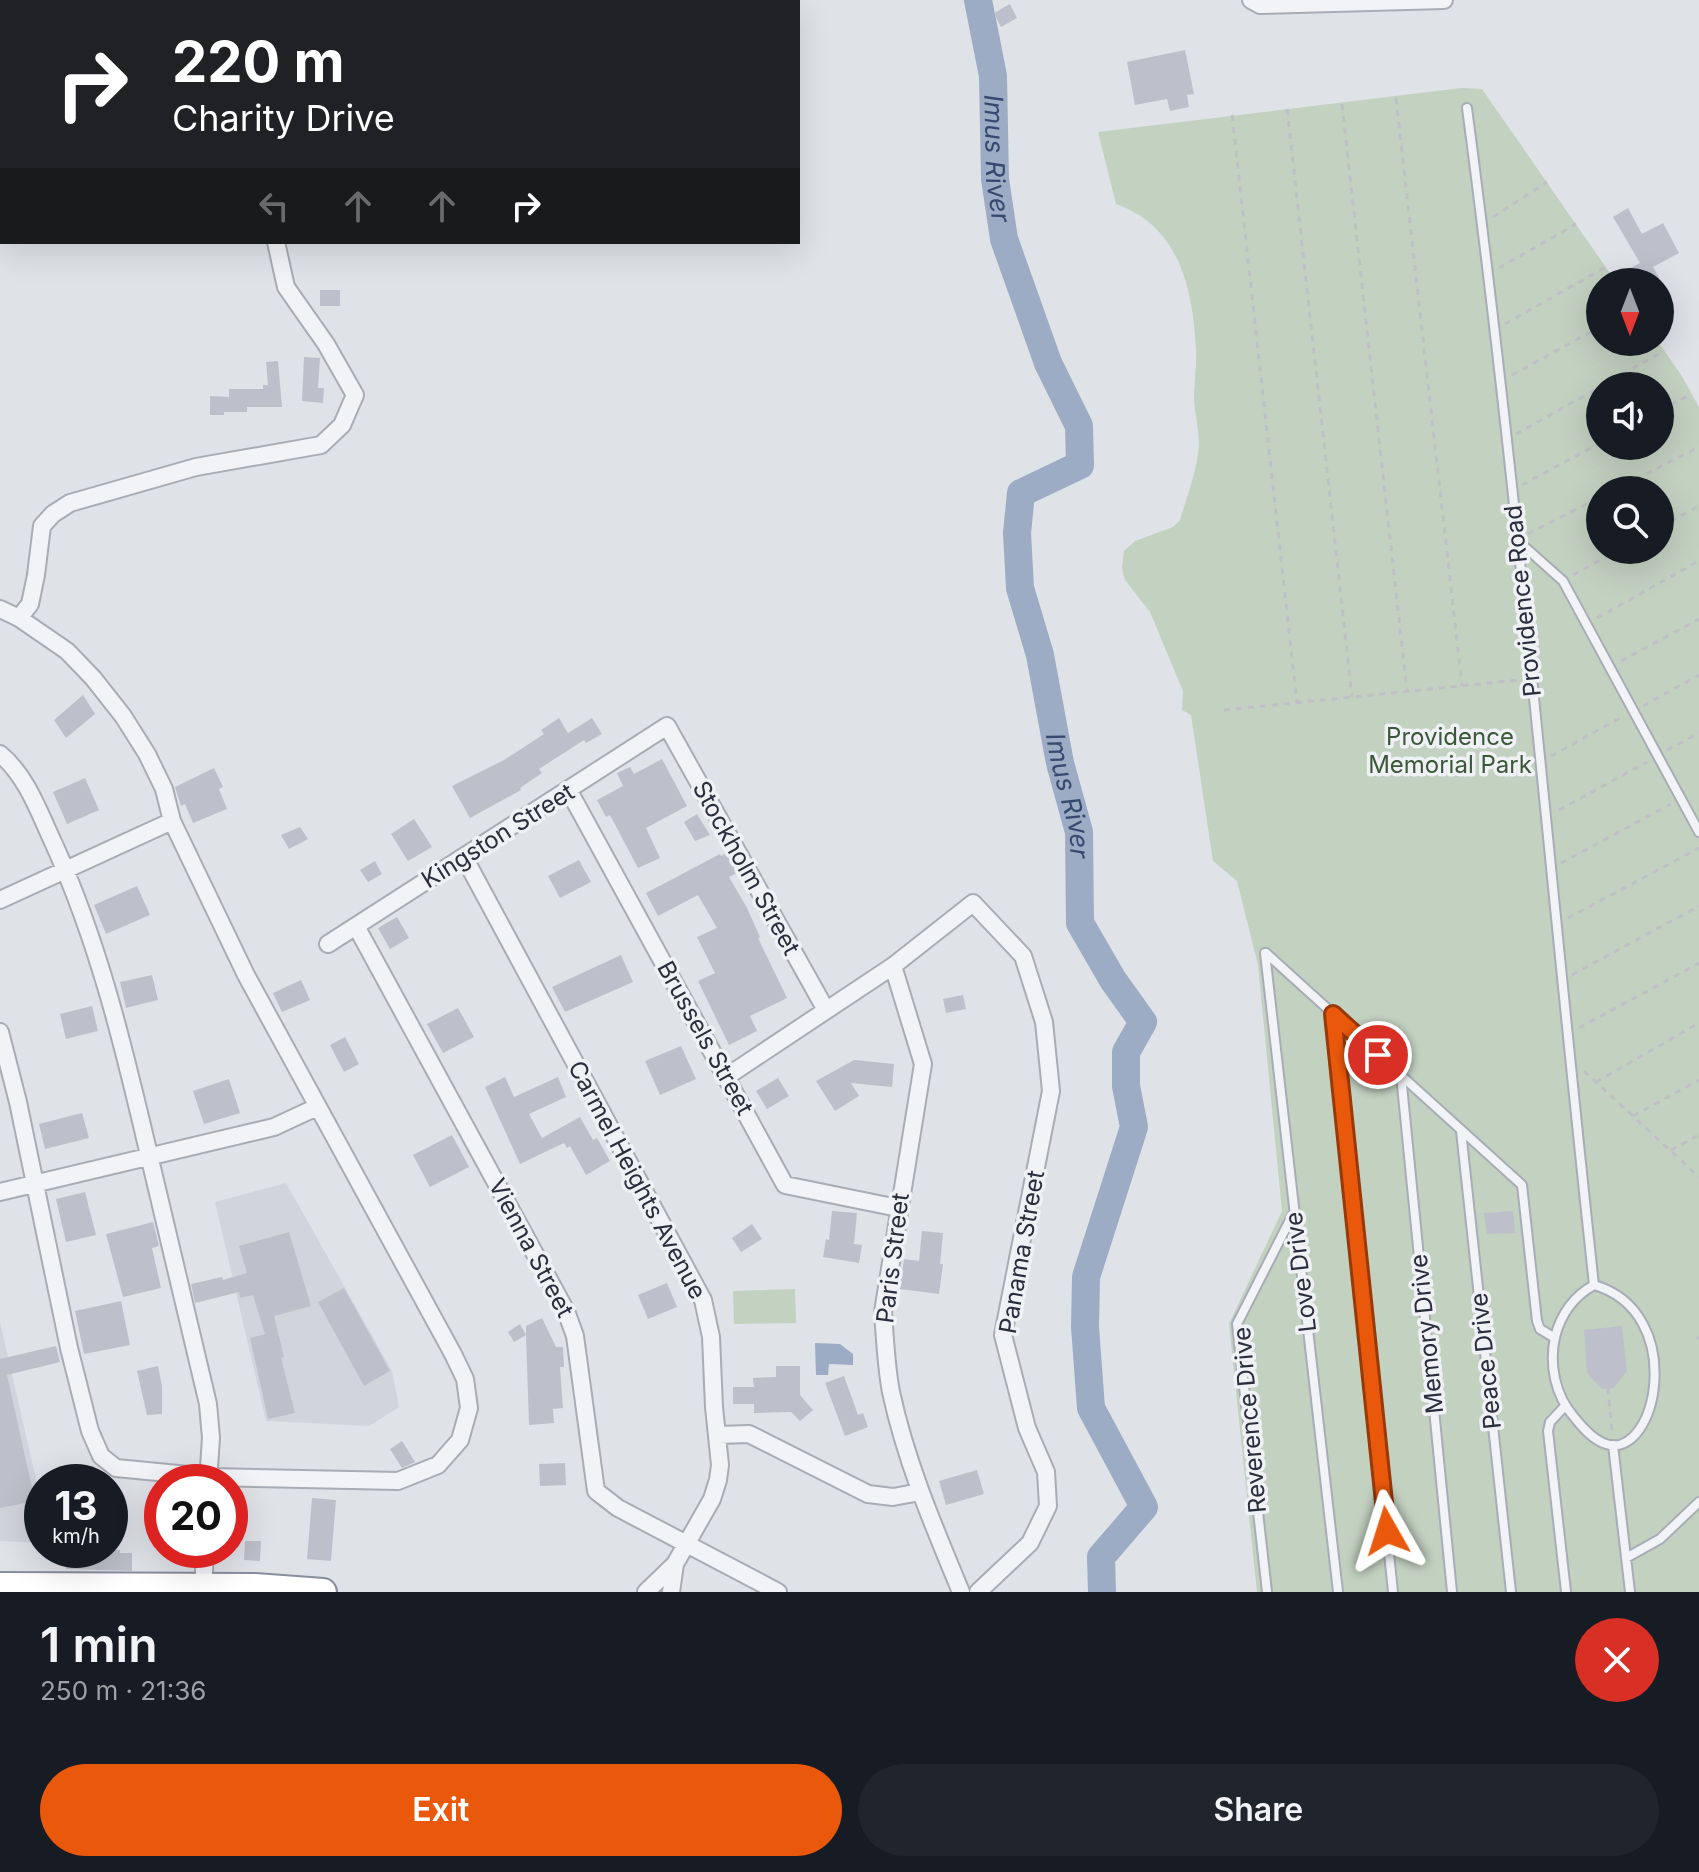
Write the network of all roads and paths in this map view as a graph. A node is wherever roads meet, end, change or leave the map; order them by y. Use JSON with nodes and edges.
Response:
{"nodes":[{"id":1,"x":1251,"y":0,"type":"edge"},
{"id":2,"x":1444,"y":0,"type":"edge"},
{"id":3,"x":1396,"y":98,"type":"dead end"},
{"id":4,"x":1342,"y":104,"type":"dead end"},
{"id":5,"x":1467,"y":108,"type":"dead end"},
{"id":6,"x":1287,"y":109,"type":"dead end"},
{"id":7,"x":1232,"y":115,"type":"dead end"},
{"id":8,"x":1547,"y":182,"type":"dead end"},
{"id":9,"x":1483,"y":223,"type":"junction"},
{"id":10,"x":1576,"y":224,"type":"dead end"},
{"id":11,"x":276,"y":244,"type":"edge"},
{"id":12,"x":1606,"y":267,"type":"dead end"},
{"id":13,"x":1488,"y":274,"type":"junction"},
{"id":14,"x":1494,"y":330,"type":"junction"},
{"id":15,"x":1586,"y":335,"type":"edge"},
{"id":16,"x":1655,"y":356,"type":"edge"},
{"id":17,"x":1626,"y":372,"type":"edge"},
{"id":18,"x":1500,"y":382,"type":"junction"},
{"id":19,"x":1691,"y":394,"type":"dead end"},
{"id":20,"x":1586,"y":395,"type":"edge"},
{"id":21,"x":1674,"y":403,"type":"edge"},
{"id":22,"x":1506,"y":440,"type":"junction"},
{"id":23,"x":1699,"y":447,"type":"edge"},
{"id":24,"x":1586,"y":451,"type":"edge"},
{"id":25,"x":1642,"y":476,"type":"edge"},
{"id":26,"x":1512,"y":491,"type":"junction"},
{"id":27,"x":1586,"y":504,"type":"edge"},
{"id":28,"x":1699,"y":506,"type":"edge"},
{"id":29,"x":1674,"y":519,"type":"edge"},
{"id":30,"x":1517,"y":540,"type":"junction"},
{"id":31,"x":1699,"y":561,"type":"edge"},
{"id":32,"x":1594,"y":564,"type":"edge"},
{"id":33,"x":1563,"y":581,"type":"junction"},
{"id":34,"x":0,"y":609,"type":"edge"},
{"id":35,"x":19,"y":618,"type":"junction"},
{"id":36,"x":1699,"y":619,"type":"edge"},
{"id":37,"x":1586,"y":624,"type":"junction"},
{"id":38,"x":1609,"y":667,"type":"junction"},
{"id":39,"x":1699,"y":675,"type":"edge"},
{"id":40,"x":1531,"y":678,"type":"junction"},
{"id":41,"x":1462,"y":686,"type":"junction"},
{"id":42,"x":1407,"y":691,"type":"junction"},
{"id":43,"x":1352,"y":697,"type":"junction"},
{"id":44,"x":1297,"y":703,"type":"junction"},
{"id":45,"x":1224,"y":710,"type":"dead end"},
{"id":46,"x":1633,"y":711,"type":"junction"},
{"id":47,"x":667,"y":726,"type":"joint"},
{"id":48,"x":1699,"y":733,"type":"edge"},
{"id":49,"x":0,"y":754,"type":"edge"},
{"id":50,"x":1658,"y":755,"type":"junction"},
{"id":51,"x":1540,"y":762,"type":"junction"},
{"id":52,"x":569,"y":791,"type":"junction"},
{"id":53,"x":1681,"y":799,"type":"junction"},
{"id":54,"x":1546,"y":817,"type":"junction"},
{"id":55,"x":172,"y":821,"type":"junction"},
{"id":56,"x":1699,"y":832,"type":"edge"},
{"id":57,"x":1699,"y":848,"type":"edge"},
{"id":58,"x":464,"y":857,"type":"junction"},
{"id":59,"x":65,"y":868,"type":"junction"},
{"id":60,"x":1551,"y":869,"type":"junction"},
{"id":61,"x":0,"y":900,"type":"edge"},
{"id":62,"x":1699,"y":906,"type":"edge"},
{"id":63,"x":1557,"y":924,"type":"junction"},
{"id":64,"x":356,"y":926,"type":"junction"},
{"id":65,"x":328,"y":944,"type":"dead end"},
{"id":66,"x":1699,"y":963,"type":"edge"},
{"id":67,"x":893,"y":966,"type":"junction"},
{"id":68,"x":1563,"y":980,"type":"junction"},
{"id":69,"x":826,"y":1010,"type":"junction"},
{"id":70,"x":1333,"y":1014,"type":"junction"},
{"id":71,"x":1699,"y":1023,"type":"edge"},
{"id":72,"x":0,"y":1032,"type":"edge"},
{"id":73,"x":1568,"y":1034,"type":"junction"},
{"id":74,"x":1570,"y":1058,"type":"junction"},
{"id":75,"x":1401,"y":1075,"type":"junction"},
{"id":76,"x":726,"y":1077,"type":"junction"},
{"id":77,"x":1699,"y":1080,"type":"edge"},
{"id":78,"x":1596,"y":1082,"type":"junction"},
{"id":79,"x":317,"y":1107,"type":"junction"},
{"id":80,"x":1633,"y":1116,"type":"junction"},
{"id":81,"x":1461,"y":1130,"type":"junction"},
{"id":82,"x":1699,"y":1135,"type":"edge"},
{"id":83,"x":1670,"y":1150,"type":"junction"},
{"id":84,"x":149,"y":1157,"type":"junction"},
{"id":85,"x":1699,"y":1177,"type":"edge"},
{"id":86,"x":35,"y":1183,"type":"junction"},
{"id":87,"x":0,"y":1192,"type":"edge"},
{"id":88,"x":898,"y":1208,"type":"junction"},
{"id":89,"x":1294,"y":1213,"type":"junction"},
{"id":90,"x":1594,"y":1285,"type":"junction"},
{"id":91,"x":1555,"y":1338,"type":"junction"},
{"id":92,"x":1608,"y":1388,"type":"dead end"},
{"id":93,"x":1565,"y":1406,"type":"junction"},
{"id":94,"x":718,"y":1435,"type":"junction"},
{"id":95,"x":1613,"y":1445,"type":"junction"},
{"id":96,"x":210,"y":1464,"type":"edge"},
{"id":97,"x":144,"y":1472,"type":"edge"},
{"id":98,"x":248,"y":1480,"type":"edge"},
{"id":99,"x":920,"y":1492,"type":"junction"},
{"id":100,"x":1699,"y":1502,"type":"edge"},
{"id":101,"x":687,"y":1543,"type":"junction"},
{"id":102,"x":1626,"y":1558,"type":"junction"},
{"id":103,"x":675,"y":1564,"type":"junction"},
{"id":104,"x":204,"y":1568,"type":"edge"},
{"id":105,"x":0,"y":1586,"type":"edge"},
{"id":106,"x":39,"y":1589,"type":"edge"},
{"id":107,"x":203,"y":1590,"type":"edge"},
{"id":108,"x":323,"y":1592,"type":"edge"},
{"id":109,"x":646,"y":1592,"type":"edge"},
{"id":110,"x":671,"y":1592,"type":"edge"},
{"id":111,"x":778,"y":1592,"type":"edge"},
{"id":112,"x":961,"y":1592,"type":"edge"},
{"id":113,"x":978,"y":1592,"type":"edge"},
{"id":114,"x":1267,"y":1592,"type":"edge"},
{"id":115,"x":1338,"y":1592,"type":"edge"},
{"id":116,"x":1393,"y":1592,"type":"edge"},
{"id":117,"x":1452,"y":1592,"type":"edge"},
{"id":118,"x":1511,"y":1592,"type":"edge"},
{"id":119,"x":1566,"y":1592,"type":"edge"},
{"id":120,"x":1630,"y":1592,"type":"edge"}],
"edges":[{"from":1,"to":2,"type":"street"},
{"from":3,"to":41,"type":"path"},
{"from":4,"to":42,"type":"path"},
{"from":5,"to":9,"type":"lane","name":"Providence Road"},
{"from":6,"to":43,"type":"path"},
{"from":7,"to":44,"type":"path"},
{"from":8,"to":9,"type":"path"},
{"from":9,"to":13,"type":"lane","name":"Providence Road"},
{"from":10,"to":13,"type":"path"},
{"from":11,"to":35,"type":"street"},
{"from":12,"to":14,"type":"path"},
{"from":13,"to":14,"type":"lane","name":"Providence Road"},
{"from":14,"to":18,"type":"lane","name":"Providence Road"},
{"from":15,"to":18,"type":"path"},
{"from":16,"to":17,"type":"path"},
{"from":18,"to":22,"type":"lane","name":"Providence Road"},
{"from":19,"to":21,"type":"path"},
{"from":20,"to":22,"type":"path"},
{"from":22,"to":26,"type":"lane","name":"Providence Road"},
{"from":23,"to":25,"type":"path"},
{"from":24,"to":26,"type":"path"},
{"from":26,"to":30,"type":"lane","name":"Providence Road"},
{"from":27,"to":30,"type":"path"},
{"from":28,"to":29,"type":"path"},
{"from":30,"to":33,"type":"lane"},
{"from":30,"to":40,"type":"lane","name":"Providence Road"},
{"from":31,"to":37,"type":"path"},
{"from":32,"to":33,"type":"path"},
{"from":33,"to":37,"type":"lane"},
{"from":34,"to":35,"type":"street"},
{"from":35,"to":55,"type":"street"},
{"from":36,"to":38,"type":"path"},
{"from":37,"to":38,"type":"lane"},
{"from":38,"to":46,"type":"lane"},
{"from":39,"to":46,"type":"path"},
{"from":40,"to":41,"type":"path"},
{"from":40,"to":51,"type":"lane","name":"Providence Road"},
{"from":41,"to":42,"type":"path"},
{"from":42,"to":43,"type":"path"},
{"from":43,"to":44,"type":"path"},
{"from":44,"to":45,"type":"path"},
{"from":46,"to":50,"type":"lane"},
{"from":46,"to":51,"type":"path"},
{"from":47,"to":52,"type":"street","name":"Kingston Street"},
{"from":47,"to":69,"type":"street","name":"Stockholm Street"},
{"from":48,"to":50,"type":"path"},
{"from":49,"to":59,"type":"street"},
{"from":50,"to":53,"type":"lane"},
{"from":50,"to":54,"type":"path"},
{"from":51,"to":54,"type":"lane","name":"Providence Road"},
{"from":52,"to":58,"type":"street","name":"Kingston Street"},
{"from":52,"to":76,"type":"street","name":"Brussels Street"},
{"from":53,"to":56,"type":"lane"},
{"from":53,"to":60,"type":"path"},
{"from":54,"to":60,"type":"lane","name":"Providence Road"},
{"from":55,"to":59,"type":"street"},
{"from":55,"to":79,"type":"street"},
{"from":57,"to":63,"type":"path"},
{"from":58,"to":64,"type":"street","name":"Kingston Street"},
{"from":58,"to":94,"type":"street","name":"Carmel Heights Avenue"},
{"from":59,"to":61,"type":"street"},
{"from":59,"to":84,"type":"street"},
{"from":60,"to":63,"type":"lane","name":"Providence Road"},
{"from":62,"to":68,"type":"path"},
{"from":63,"to":68,"type":"lane","name":"Providence Road"},
{"from":64,"to":65,"type":"street","name":"Kingston Street"},
{"from":64,"to":101,"type":"street","name":"Vienna Street"},
{"from":66,"to":73,"type":"path"},
{"from":67,"to":69,"type":"street"},
{"from":67,"to":88,"type":"street","name":"Paris Street"},
{"from":67,"to":113,"type":"street","name":"Panama Street"},
{"from":68,"to":73,"type":"lane","name":"Providence Road"},
{"from":69,"to":76,"type":"street"},
{"from":70,"to":75,"type":"lane"},
{"from":70,"to":89,"type":"lane","name":"Love Drive"},
{"from":70,"to":116,"type":"lane"},
{"from":71,"to":78,"type":"path"},
{"from":72,"to":86,"type":"street"},
{"from":73,"to":74,"type":"lane","name":"Providence Road"},
{"from":74,"to":78,"type":"path"},
{"from":74,"to":90,"type":"lane","name":"Providence Road"},
{"from":75,"to":81,"type":"lane"},
{"from":75,"to":117,"type":"lane","name":"Memory Drive"},
{"from":76,"to":88,"type":"street","name":"Brussels Street"},
{"from":77,"to":80,"type":"path"},
{"from":78,"to":80,"type":"path"},
{"from":79,"to":84,"type":"street"},
{"from":79,"to":98,"type":"street"},
{"from":80,"to":83,"type":"path"},
{"from":81,"to":91,"type":"lane"},
{"from":81,"to":118,"type":"lane","name":"Peace Drive"},
{"from":82,"to":83,"type":"path"},
{"from":83,"to":85,"type":"path"},
{"from":84,"to":86,"type":"street"},
{"from":84,"to":96,"type":"street"},
{"from":86,"to":87,"type":"street"},
{"from":86,"to":97,"type":"street"},
{"from":88,"to":99,"type":"street","name":"Paris Street"},
{"from":89,"to":114,"type":"lane","name":"Reverence Drive"},
{"from":89,"to":115,"type":"lane","name":"Love Drive"},
{"from":90,"to":91,"type":"lane"},
{"from":90,"to":95,"type":"lane"},
{"from":91,"to":93,"type":"lane"},
{"from":92,"to":95,"type":"path"},
{"from":93,"to":95,"type":"lane"},
{"from":93,"to":119,"type":"lane"},
{"from":94,"to":99,"type":"street"},
{"from":94,"to":101,"type":"street","name":"Carmel Heights Avenue"},
{"from":95,"to":102,"type":"lane"},
{"from":99,"to":112,"type":"street","name":"Paris Street"},
{"from":100,"to":102,"type":"lane"},
{"from":101,"to":103,"type":"street","name":"Carmel Heights Avenue"},
{"from":101,"to":111,"type":"street","name":"Vienna Street"},
{"from":102,"to":120,"type":"lane"},
{"from":103,"to":109,"type":"street","name":"Carmel Heights Avenue"},
{"from":103,"to":110,"type":"street","name":"Carmel Heights Avenue"},
{"from":104,"to":107,"type":"street"},
{"from":105,"to":106,"type":"highway"},
{"from":106,"to":107,"type":"highway"},
{"from":107,"to":108,"type":"highway"}]}
